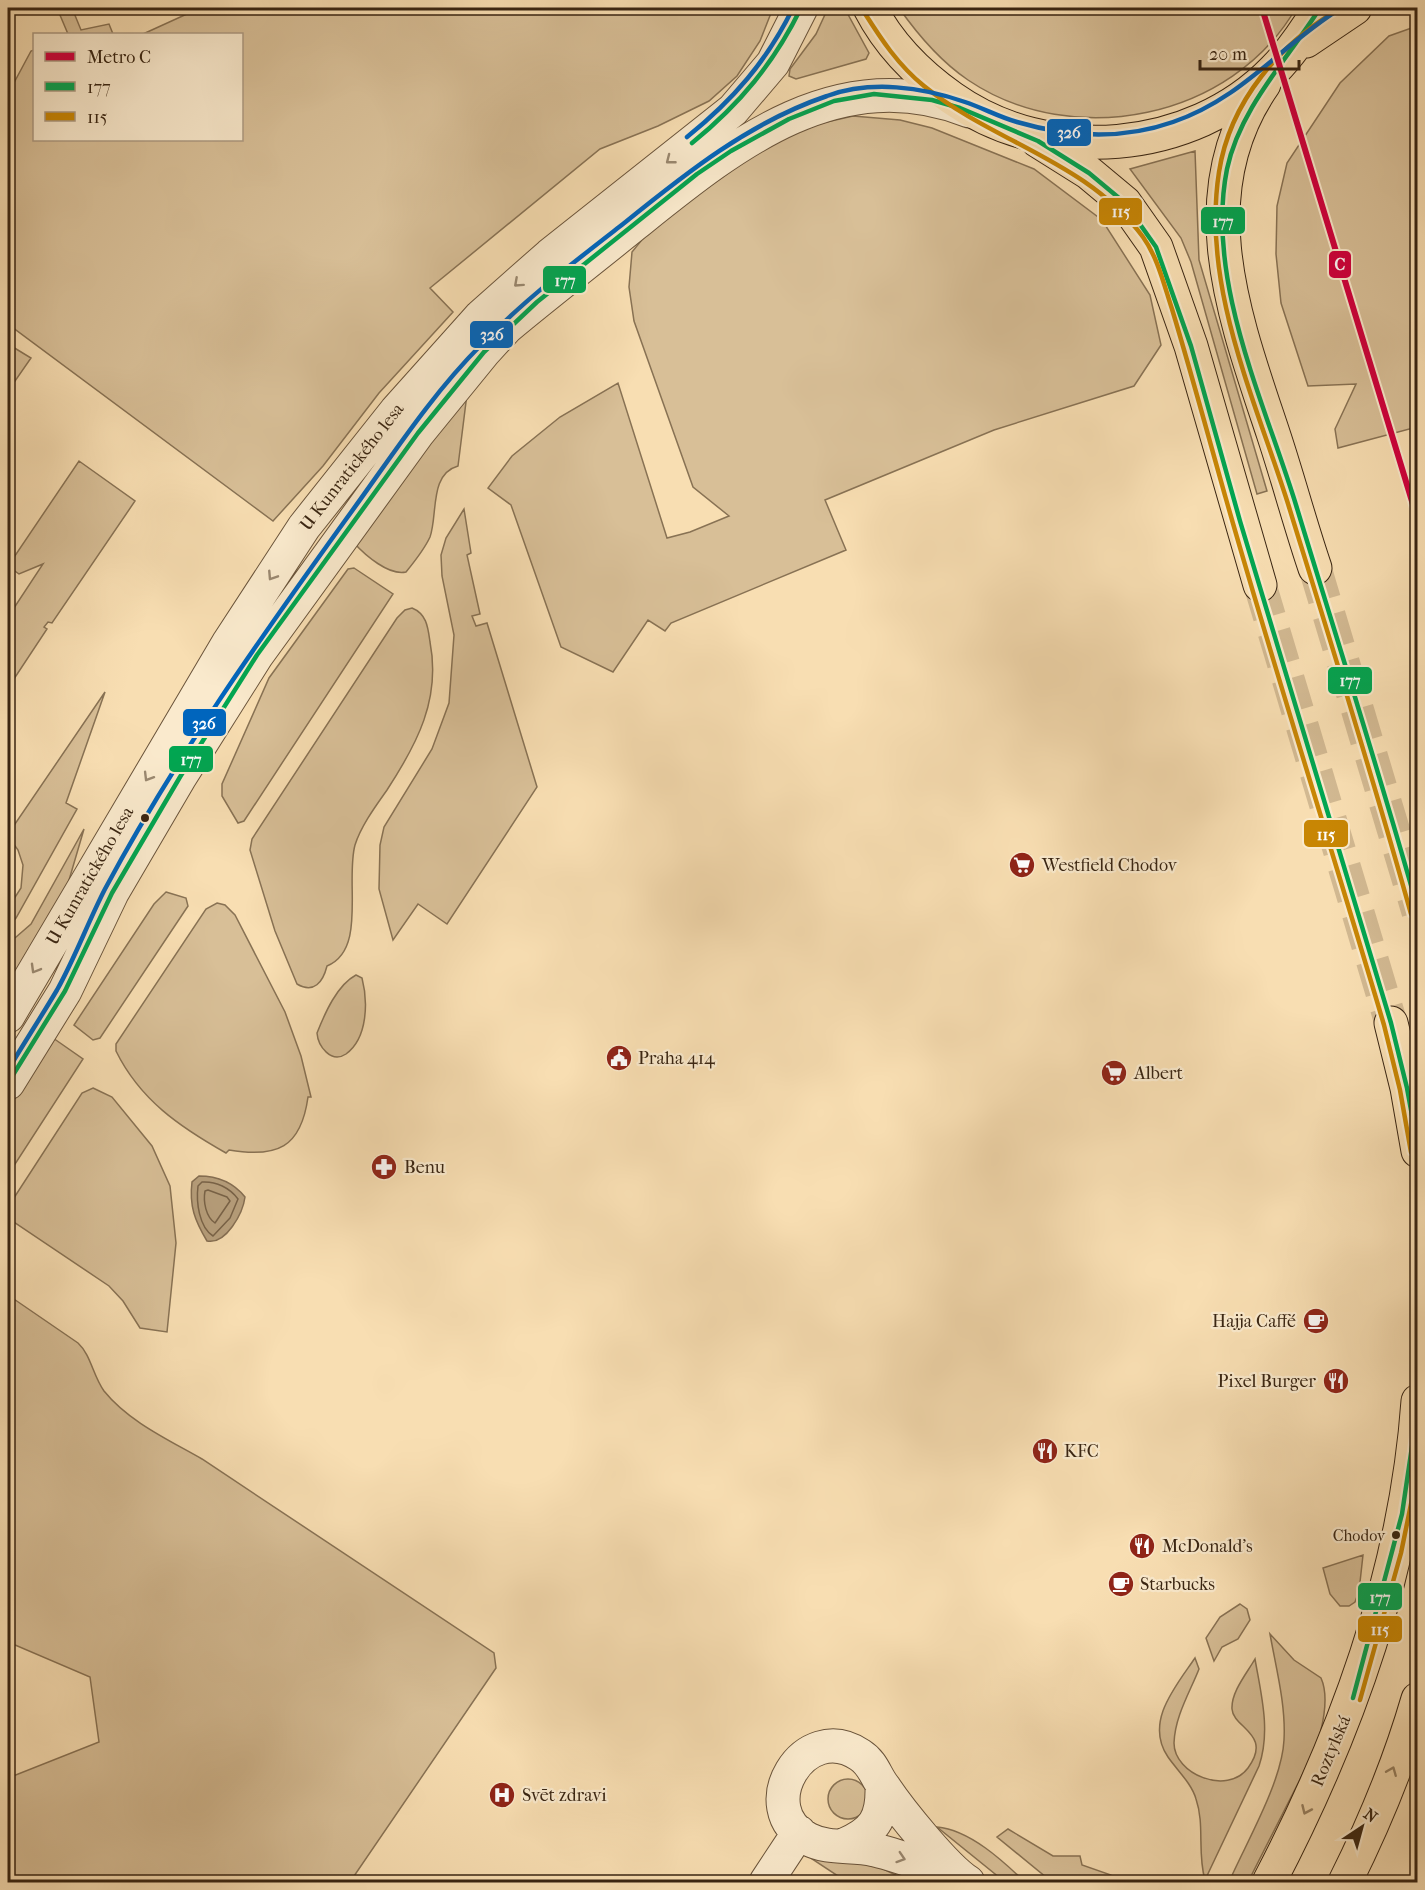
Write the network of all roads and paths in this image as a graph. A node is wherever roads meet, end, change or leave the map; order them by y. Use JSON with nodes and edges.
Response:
{"nodes":[{"id":1,"x":801,"y":8,"type":"edge"},
{"id":2,"x":870,"y":8,"type":"edge"},
{"id":3,"x":1320,"y":8,"type":"edge"},
{"id":4,"x":1355,"y":8,"type":"edge"},
{"id":5,"x":1278,"y":66,"type":"junction"},
{"id":6,"x":998,"y":123,"type":"junction"},
{"id":7,"x":1315,"y":568,"type":"tunnel mouth"},
{"id":8,"x":1260,"y":585,"type":"tunnel mouth"},
{"id":9,"x":8,"y":1016,"type":"edge"},
{"id":10,"x":1391,"y":1023,"type":"tunnel mouth"},
{"id":11,"x":8,"y":1083,"type":"edge"},
{"id":12,"x":1418,"y":1151,"type":"edge"},
{"id":13,"x":1418,"y":1401,"type":"edge"},
{"id":14,"x":1418,"y":1699,"type":"edge"},
{"id":15,"x":882,"y":1786,"type":"junction"},
{"id":16,"x":799,"y":1832,"type":"junction"},
{"id":17,"x":844,"y":1845,"type":"junction"},
{"id":18,"x":965,"y":1880,"type":"edge"},
{"id":19,"x":766,"y":1882,"type":"edge"},
{"id":20,"x":1269,"y":1882,"type":"edge"},
{"id":21,"x":1345,"y":1882,"type":"edge"}],
"edges":[{"from":1,"to":9,"type":"street","name":"U Kunratického lesa","one_way":true},
{"from":2,"to":6,"type":"main road"},
{"from":3,"to":5,"type":"main road"},
{"from":4,"to":5,"type":"main road"},
{"from":5,"to":6,"type":"main road"},
{"from":5,"to":7,"type":"main road"},
{"from":6,"to":8,"type":"main road"},
{"from":6,"to":11,"type":"street","name":"U Kunratického lesa"},
{"from":10,"to":12,"type":"main road"},
{"from":13,"to":20,"type":"main road","name":"Roztylská","one_way":true},
{"from":21,"to":14,"type":"main road","one_way":true},
{"from":15,"to":16,"type":"street"},
{"from":15,"to":17,"type":"street"},
{"from":15,"to":18,"type":"street"},
{"from":16,"to":17,"type":"street"},
{"from":16,"to":19,"type":"street"},
{"from":17,"to":18,"type":"street","one_way":true}]}
